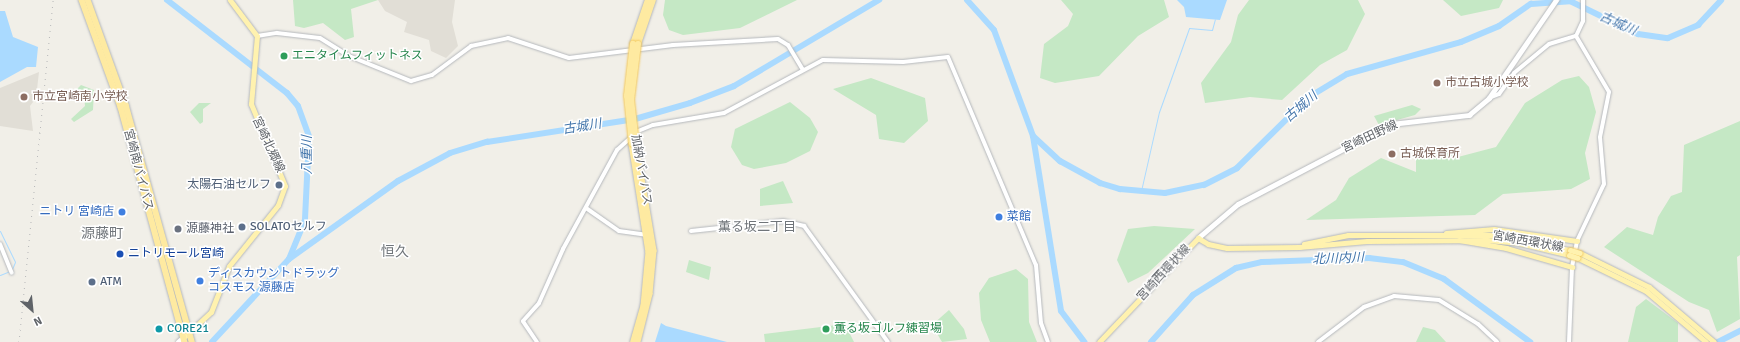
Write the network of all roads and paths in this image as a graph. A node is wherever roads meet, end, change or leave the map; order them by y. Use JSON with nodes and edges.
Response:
{"nodes":[{"id":1,"x":82,"y":0,"type":"edge"},
{"id":2,"x":88,"y":0,"type":"edge"},
{"id":3,"x":230,"y":0,"type":"edge"},
{"id":4,"x":648,"y":0,"type":"edge"},
{"id":5,"x":652,"y":0,"type":"edge"},
{"id":6,"x":1556,"y":0,"type":"edge"},
{"id":7,"x":1583,"y":0,"type":"edge"},
{"id":8,"x":257,"y":36,"type":"junction"},
{"id":9,"x":1576,"y":36,"type":"junction"},
{"id":10,"x":636,"y":44,"type":"junction"},
{"id":11,"x":803,"y":70,"type":"junction"},
{"id":12,"x":1490,"y":98,"type":"junction"},
{"id":13,"x":586,"y":208,"type":"junction"},
{"id":14,"x":691,"y":231,"type":"dead end"},
{"id":15,"x":650,"y":234,"type":"junction"},
{"id":16,"x":1441,"y":235,"type":"junction"},
{"id":17,"x":1198,"y":238,"type":"junction"},
{"id":18,"x":1459,"y":240,"type":"junction"},
{"id":19,"x":1577,"y":241,"type":"junction"},
{"id":20,"x":0,"y":244,"type":"edge"},
{"id":21,"x":1289,"y":247,"type":"junction"},
{"id":22,"x":1570,"y":253,"type":"junction"},
{"id":23,"x":1579,"y":256,"type":"junction"},
{"id":24,"x":1572,"y":267,"type":"junction"},
{"id":25,"x":12,"y":273,"type":"dead end"},
{"id":26,"x":189,"y":331,"type":"junction"},
{"id":27,"x":188,"y":340,"type":"edge"},
{"id":28,"x":1705,"y":341,"type":"edge"},
{"id":29,"x":178,"y":342,"type":"edge"},
{"id":30,"x":537,"y":342,"type":"edge"},
{"id":31,"x":634,"y":342,"type":"edge"},
{"id":32,"x":638,"y":342,"type":"edge"},
{"id":33,"x":888,"y":342,"type":"edge"},
{"id":34,"x":1048,"y":342,"type":"edge"},
{"id":35,"x":1099,"y":342,"type":"edge"},
{"id":36,"x":1318,"y":342,"type":"edge"},
{"id":37,"x":1497,"y":342,"type":"edge"},
{"id":38,"x":1569,"y":342,"type":"edge"},
{"id":39,"x":1714,"y":342,"type":"edge"}],
"edges":[{"from":1,"to":27,"type":"highway","name":"宮崎南バイパス"},
{"from":2,"to":26,"type":"highway","name":"宮崎南バイパス"},
{"from":3,"to":8,"type":"main road"},
{"from":4,"to":10,"type":"highway","name":"加納バイパス"},
{"from":5,"to":10,"type":"highway","name":"加納バイパス"},
{"from":6,"to":12,"type":"main road","name":"宮崎田野線"},
{"from":7,"to":9,"type":"street"},
{"from":8,"to":11,"type":"street"},
{"from":8,"to":26,"type":"main road","name":"宮崎北郷線"},
{"from":9,"to":12,"type":"street"},
{"from":9,"to":19,"type":"street"},
{"from":10,"to":15,"type":"highway","name":"加納バイパス","bridge":true},
{"from":11,"to":13,"type":"street"},
{"from":11,"to":34,"type":"street"},
{"from":12,"to":17,"type":"main road","name":"宮崎田野線"},
{"from":13,"to":15,"type":"street"},
{"from":13,"to":30,"type":"street"},
{"from":14,"to":33,"type":"street"},
{"from":15,"to":31,"type":"highway","name":"加納バイパス"},
{"from":15,"to":32,"type":"highway","name":"加納バイパス"},
{"from":16,"to":19,"type":"main road"},
{"from":16,"to":21,"type":"main road","name":"宮崎西環状線"},
{"from":16,"to":22,"type":"main road","name":"宮崎西環状線"},
{"from":17,"to":21,"type":"main road","name":"宮崎西環状線"},
{"from":17,"to":35,"type":"main road","name":"宮崎西環状線"},
{"from":18,"to":21,"type":"main road","name":"宮崎西環状線"},
{"from":18,"to":22,"type":"main road","name":"宮崎西環状線"},
{"from":18,"to":24,"type":"main road"},
{"from":19,"to":24,"type":"street"},
{"from":20,"to":25,"type":"street"},
{"from":22,"to":23,"type":"main road","name":"宮崎西環状線","bridge":true},
{"from":23,"to":28,"type":"main road","name":"宮崎西環状線"},
{"from":23,"to":39,"type":"main road","name":"宮崎西環状線"},
{"from":24,"to":38,"type":"street"},
{"from":26,"to":27,"type":"highway","name":"宮崎南バイパス"},
{"from":27,"to":29,"type":"street"},
{"from":36,"to":37,"type":"street"}]}
